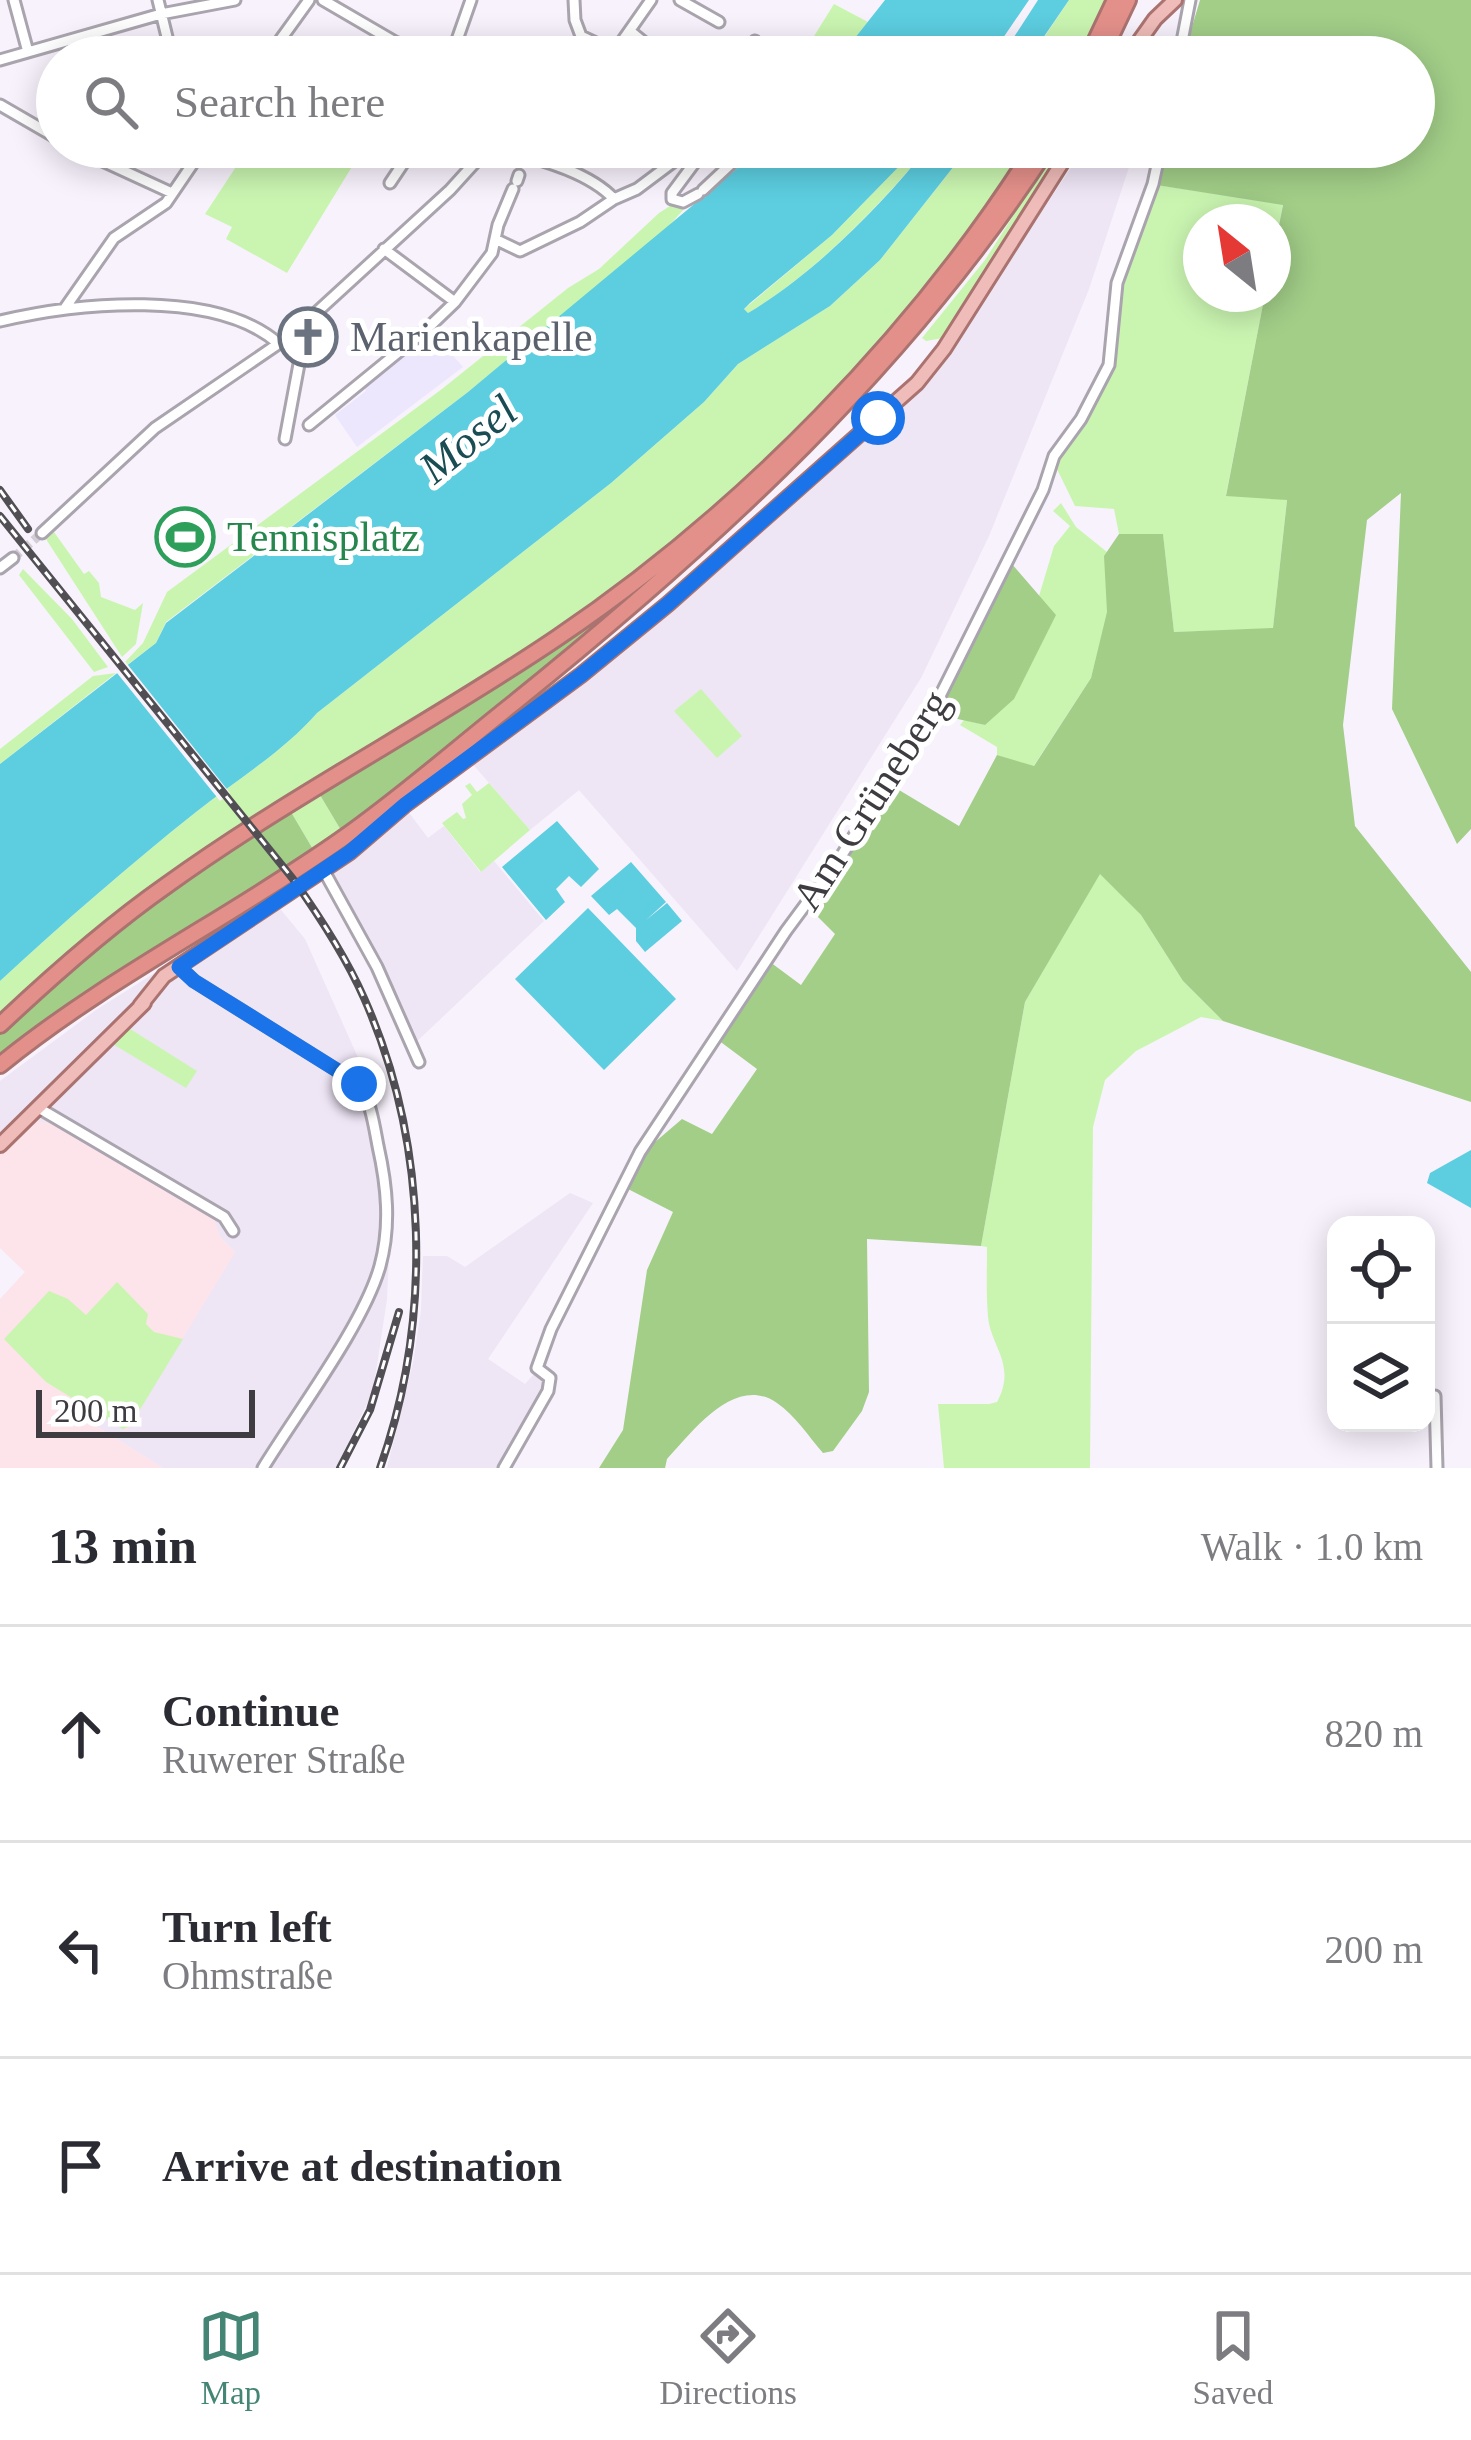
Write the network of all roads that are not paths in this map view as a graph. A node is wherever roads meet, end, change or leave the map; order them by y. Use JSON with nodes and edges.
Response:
{"nodes":[{"id":1,"x":14,"y":0,"type":"edge"},
{"id":2,"x":158,"y":0,"type":"edge"},
{"id":3,"x":235,"y":0,"type":"edge"},
{"id":4,"x":309,"y":0,"type":"edge"},
{"id":5,"x":323,"y":0,"type":"edge"},
{"id":6,"x":471,"y":0,"type":"edge"},
{"id":7,"x":574,"y":0,"type":"edge"},
{"id":8,"x":651,"y":0,"type":"edge"},
{"id":9,"x":680,"y":0,"type":"edge"},
{"id":10,"x":1115,"y":0,"type":"edge"},
{"id":11,"x":1128,"y":0,"type":"edge"},
{"id":12,"x":1175,"y":0,"type":"edge"},
{"id":13,"x":1190,"y":0,"type":"edge"},
{"id":14,"x":713,"y":4,"type":"dead end"},
{"id":15,"x":161,"y":14,"type":"junction"},
{"id":16,"x":708,"y":15,"type":"junction"},
{"id":17,"x":719,"y":22,"type":"dead end"},
{"id":18,"x":630,"y":32,"type":"junction"},
{"id":19,"x":84,"y":36,"type":"edge"},
{"id":20,"x":165,"y":36,"type":"edge"},
{"id":21,"x":283,"y":36,"type":"edge"},
{"id":22,"x":385,"y":36,"type":"edge"},
{"id":23,"x":458,"y":36,"type":"edge"},
{"id":24,"x":581,"y":36,"type":"edge"},
{"id":25,"x":627,"y":36,"type":"edge"},
{"id":26,"x":635,"y":36,"type":"edge"},
{"id":27,"x":1098,"y":36,"type":"edge"},
{"id":28,"x":1110,"y":36,"type":"edge"},
{"id":29,"x":1143,"y":36,"type":"edge"},
{"id":30,"x":1183,"y":36,"type":"edge"},
{"id":31,"x":36,"y":50,"type":"edge"},
{"id":32,"x":28,"y":52,"type":"junction"},
{"id":33,"x":0,"y":60,"type":"edge"},
{"id":34,"x":0,"y":105,"type":"edge"},
{"id":35,"x":36,"y":126,"type":"edge"},
{"id":36,"x":118,"y":168,"type":"edge"},
{"id":37,"x":189,"y":168,"type":"edge"},
{"id":38,"x":400,"y":168,"type":"edge"},
{"id":39,"x":472,"y":168,"type":"edge"},
{"id":40,"x":560,"y":168,"type":"edge"},
{"id":41,"x":667,"y":168,"type":"edge"},
{"id":42,"x":682,"y":168,"type":"edge"},
{"id":43,"x":726,"y":168,"type":"edge"},
{"id":44,"x":1021,"y":168,"type":"edge"},
{"id":45,"x":1033,"y":168,"type":"edge"},
{"id":46,"x":1059,"y":168,"type":"edge"},
{"id":47,"x":1157,"y":168,"type":"edge"},
{"id":48,"x":516,"y":182,"type":"dead end"},
{"id":49,"x":390,"y":183,"type":"dead end"},
{"id":50,"x":172,"y":193,"type":"junction"},
{"id":51,"x":614,"y":199,"type":"junction"},
{"id":52,"x":494,"y":239,"type":"junction"},
{"id":53,"x":385,"y":249,"type":"junction"},
{"id":54,"x":454,"y":302,"type":"junction"},
{"id":55,"x":65,"y":308,"type":"junction"},
{"id":56,"x":0,"y":321,"type":"edge"},
{"id":57,"x":294,"y":333,"type":"junction"},
{"id":58,"x":279,"y":344,"type":"junction"},
{"id":59,"x":309,"y":425,"type":"dead end"},
{"id":60,"x":285,"y":439,"type":"dead end"},
{"id":61,"x":42,"y":533,"type":"tunnel mouth"},
{"id":62,"x":14,"y":558,"type":"tunnel mouth"},
{"id":63,"x":1,"y":565,"type":"edge"},
{"id":64,"x":324,"y":871,"type":"junction"},
{"id":65,"x":179,"y":967,"type":"junction"},
{"id":66,"x":0,"y":1025,"type":"edge"},
{"id":67,"x":419,"y":1062,"type":"dead end"},
{"id":68,"x":0,"y":1064,"type":"edge"},
{"id":69,"x":37,"y":1107,"type":"junction"},
{"id":70,"x":0,"y":1145,"type":"edge"},
{"id":71,"x":233,"y":1231,"type":"dead end"},
{"id":72,"x":1435,"y":1396,"type":"dead end"},
{"id":73,"x":263,"y":1468,"type":"edge"},
{"id":74,"x":504,"y":1468,"type":"edge"},
{"id":75,"x":1437,"y":1468,"type":"edge"}],
"edges":[{"from":1,"to":32,"type":"street"},
{"from":2,"to":15,"type":"street"},
{"from":3,"to":15,"type":"street"},
{"from":4,"to":21,"type":"street"},
{"from":5,"to":22,"type":"street"},
{"from":6,"to":23,"type":"street"},
{"from":7,"to":24,"type":"street"},
{"from":8,"to":18,"type":"street"},
{"from":9,"to":16,"type":"street"},
{"from":10,"to":27,"type":"highway"},
{"from":11,"to":28,"type":"highway"},
{"from":12,"to":29,"type":"main road"},
{"from":13,"to":30,"type":"street"},
{"from":14,"to":16,"type":"street"},
{"from":15,"to":19,"type":"street"},
{"from":15,"to":20,"type":"street"},
{"from":16,"to":17,"type":"street"},
{"from":18,"to":25,"type":"street"},
{"from":18,"to":26,"type":"street"},
{"from":31,"to":32,"type":"street"},
{"from":32,"to":33,"type":"street"},
{"from":34,"to":35,"type":"street"},
{"from":36,"to":50,"type":"street"},
{"from":37,"to":50,"type":"street"},
{"from":38,"to":49,"type":"street"},
{"from":39,"to":53,"type":"street"},
{"from":40,"to":51,"type":"street"},
{"from":41,"to":51,"type":"street"},
{"from":42,"to":43,"type":"street"},
{"from":44,"to":66,"type":"highway"},
{"from":45,"to":68,"type":"highway"},
{"from":46,"to":64,"type":"main road"},
{"from":47,"to":74,"type":"street","name":"Am Grüneberg"},
{"from":48,"to":52,"type":"street"},
{"from":50,"to":55,"type":"street"},
{"from":51,"to":52,"type":"street"},
{"from":52,"to":54,"type":"street"},
{"from":53,"to":54,"type":"street"},
{"from":53,"to":57,"type":"street"},
{"from":54,"to":59,"type":"street"},
{"from":55,"to":56,"type":"street"},
{"from":55,"to":58,"type":"street"},
{"from":57,"to":58,"type":"street"},
{"from":57,"to":60,"type":"street"},
{"from":58,"to":61,"type":"street"},
{"from":62,"to":63,"type":"street"},
{"from":64,"to":65,"type":"main road"},
{"from":64,"to":67,"type":"street"},
{"from":65,"to":69,"type":"main road"},
{"from":65,"to":73,"type":"street"},
{"from":69,"to":70,"type":"main road"},
{"from":69,"to":71,"type":"street"},
{"from":72,"to":75,"type":"street"}]}
